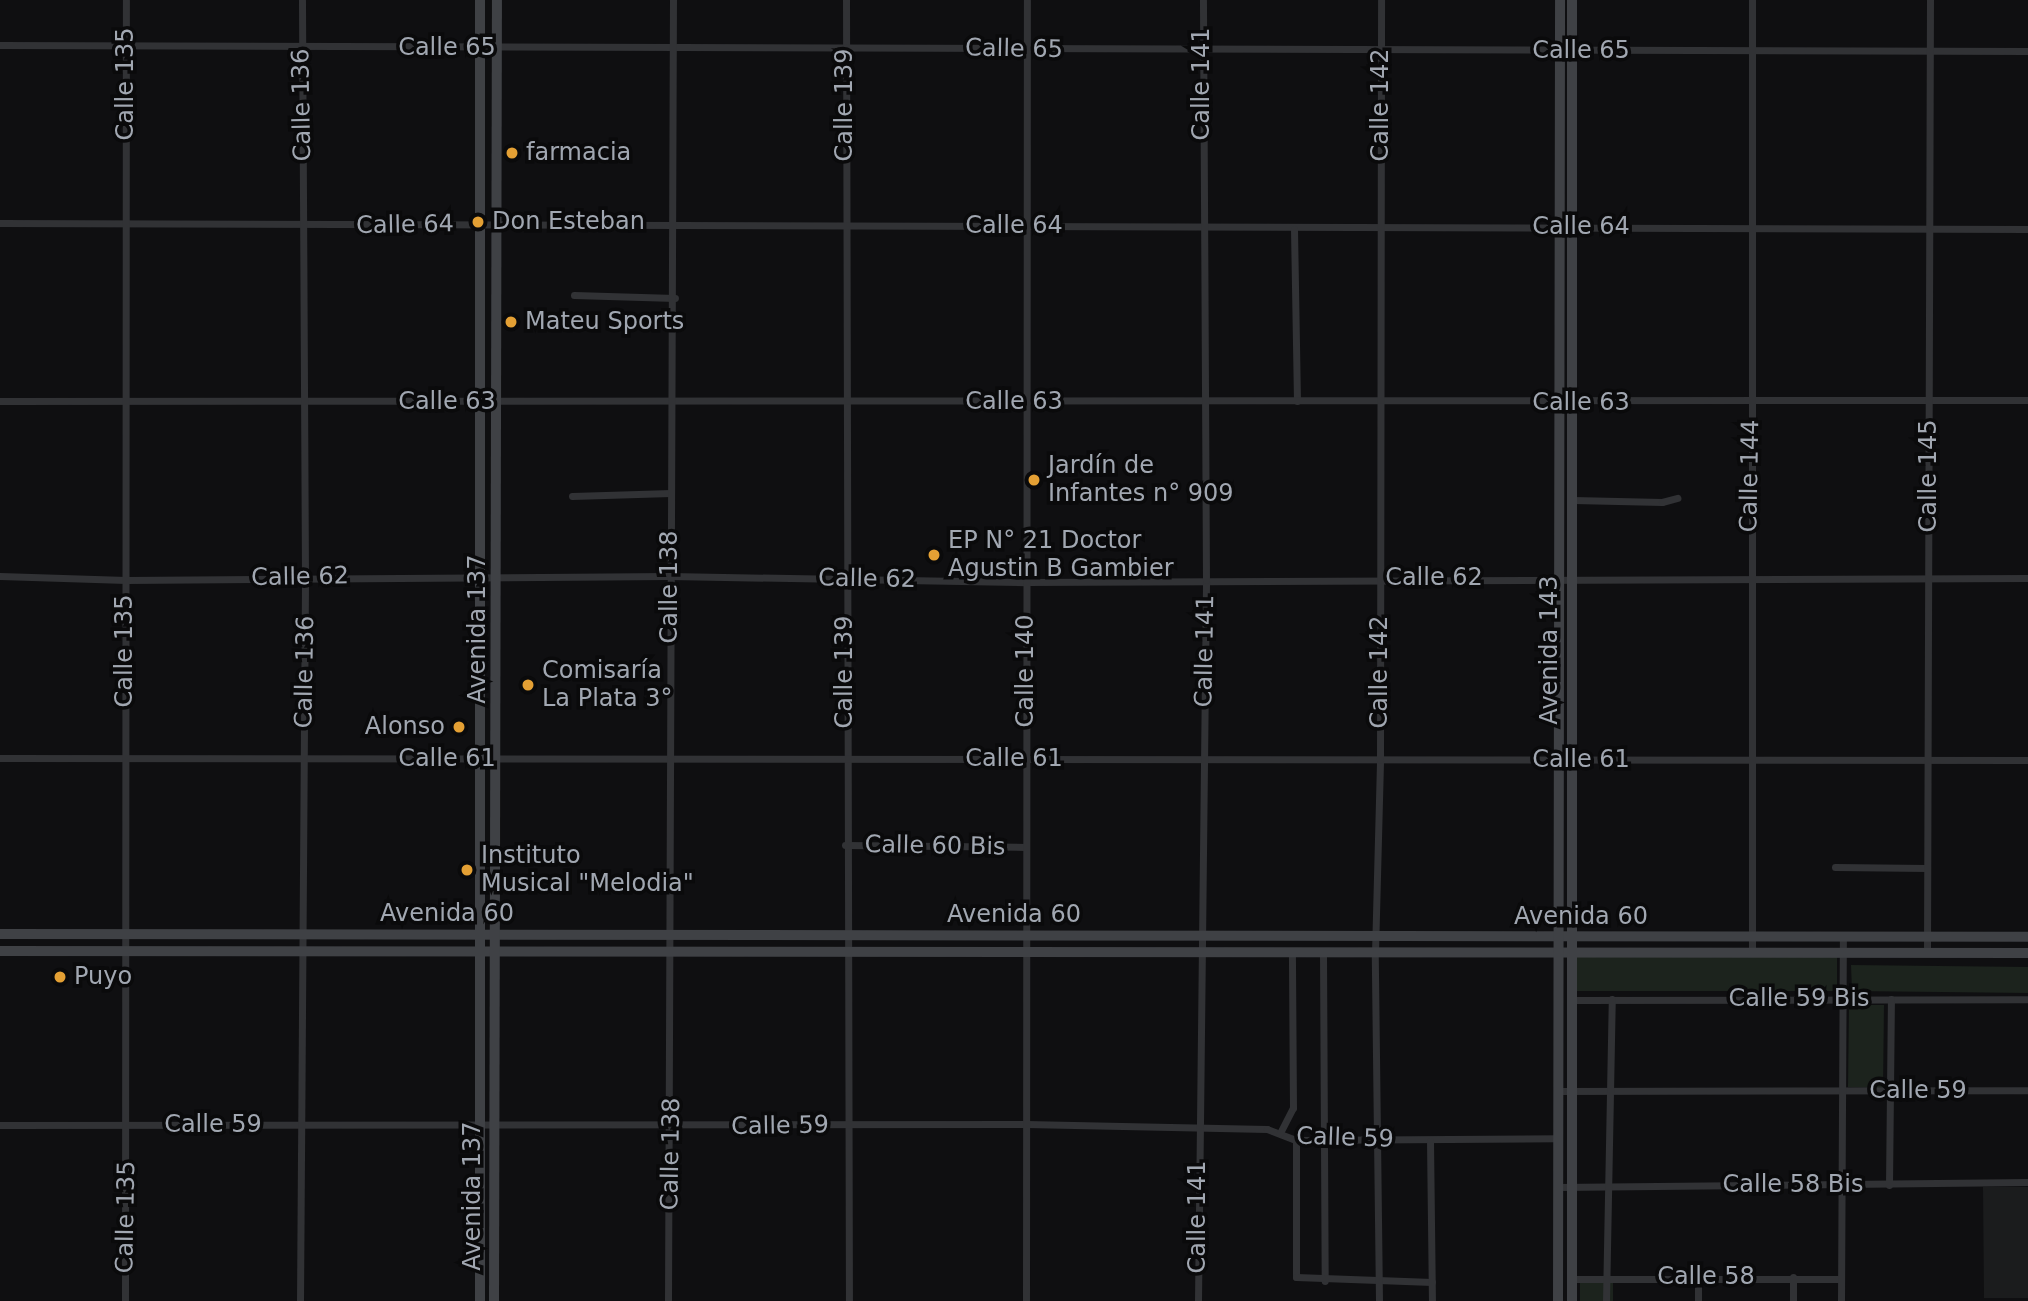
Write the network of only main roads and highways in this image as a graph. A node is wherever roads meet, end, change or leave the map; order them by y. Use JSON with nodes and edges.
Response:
{"nodes":[{"id":1,"x":480,"y":0,"type":"edge"},
{"id":2,"x":497,"y":0,"type":"edge"},
{"id":3,"x":1560,"y":0,"type":"edge"},
{"id":4,"x":1572,"y":0,"type":"edge"},
{"id":5,"x":0,"y":934,"type":"edge"},
{"id":6,"x":480,"y":936,"type":"junction"},
{"id":7,"x":495,"y":936,"type":"junction"},
{"id":8,"x":1558,"y":937,"type":"junction"},
{"id":9,"x":2028,"y":937,"type":"edge"},
{"id":10,"x":1571,"y":938,"type":"junction"},
{"id":11,"x":480,"y":950,"type":"junction"},
{"id":12,"x":495,"y":950,"type":"junction"},
{"id":13,"x":0,"y":951,"type":"edge"},
{"id":14,"x":1558,"y":953,"type":"junction"},
{"id":15,"x":1571,"y":953,"type":"junction"},
{"id":16,"x":2028,"y":953,"type":"edge"},
{"id":17,"x":480,"y":1301,"type":"edge"},
{"id":18,"x":494,"y":1301,"type":"edge"},
{"id":19,"x":1558,"y":1301,"type":"edge"},
{"id":20,"x":1572,"y":1301,"type":"edge"}],
"edges":[{"from":1,"to":6,"type":"main road","name":"Avenida 137"},
{"from":2,"to":7,"type":"main road","name":"Avenida 137"},
{"from":3,"to":8,"type":"main road","name":"Avenida 143"},
{"from":4,"to":10,"type":"main road","name":"Avenida 143"},
{"from":5,"to":6,"type":"main road","name":"Avenida 60"},
{"from":6,"to":7,"type":"main road","name":"Avenida 60"},
{"from":6,"to":11,"type":"main road","name":"Avenida 137"},
{"from":7,"to":8,"type":"main road","name":"Avenida 60"},
{"from":7,"to":12,"type":"main road","name":"Avenida 137"},
{"from":8,"to":10,"type":"main road","name":"Avenida 60"},
{"from":8,"to":14,"type":"main road","name":"Avenida 143"},
{"from":9,"to":10,"type":"main road","name":"Avenida 60"},
{"from":10,"to":15,"type":"main road","name":"Avenida 143"},
{"from":11,"to":12,"type":"main road","name":"Avenida 60"},
{"from":11,"to":13,"type":"main road","name":"Avenida 60"},
{"from":11,"to":17,"type":"main road","name":"Avenida 137"},
{"from":12,"to":14,"type":"main road","name":"Avenida 60"},
{"from":12,"to":18,"type":"main road","name":"Avenida 137"},
{"from":14,"to":15,"type":"main road","name":"Avenida 60"},
{"from":14,"to":19,"type":"main road","name":"Avenida 143"},
{"from":15,"to":16,"type":"main road","name":"Avenida 60"},
{"from":15,"to":20,"type":"main road","name":"Avenida 143"}]}
